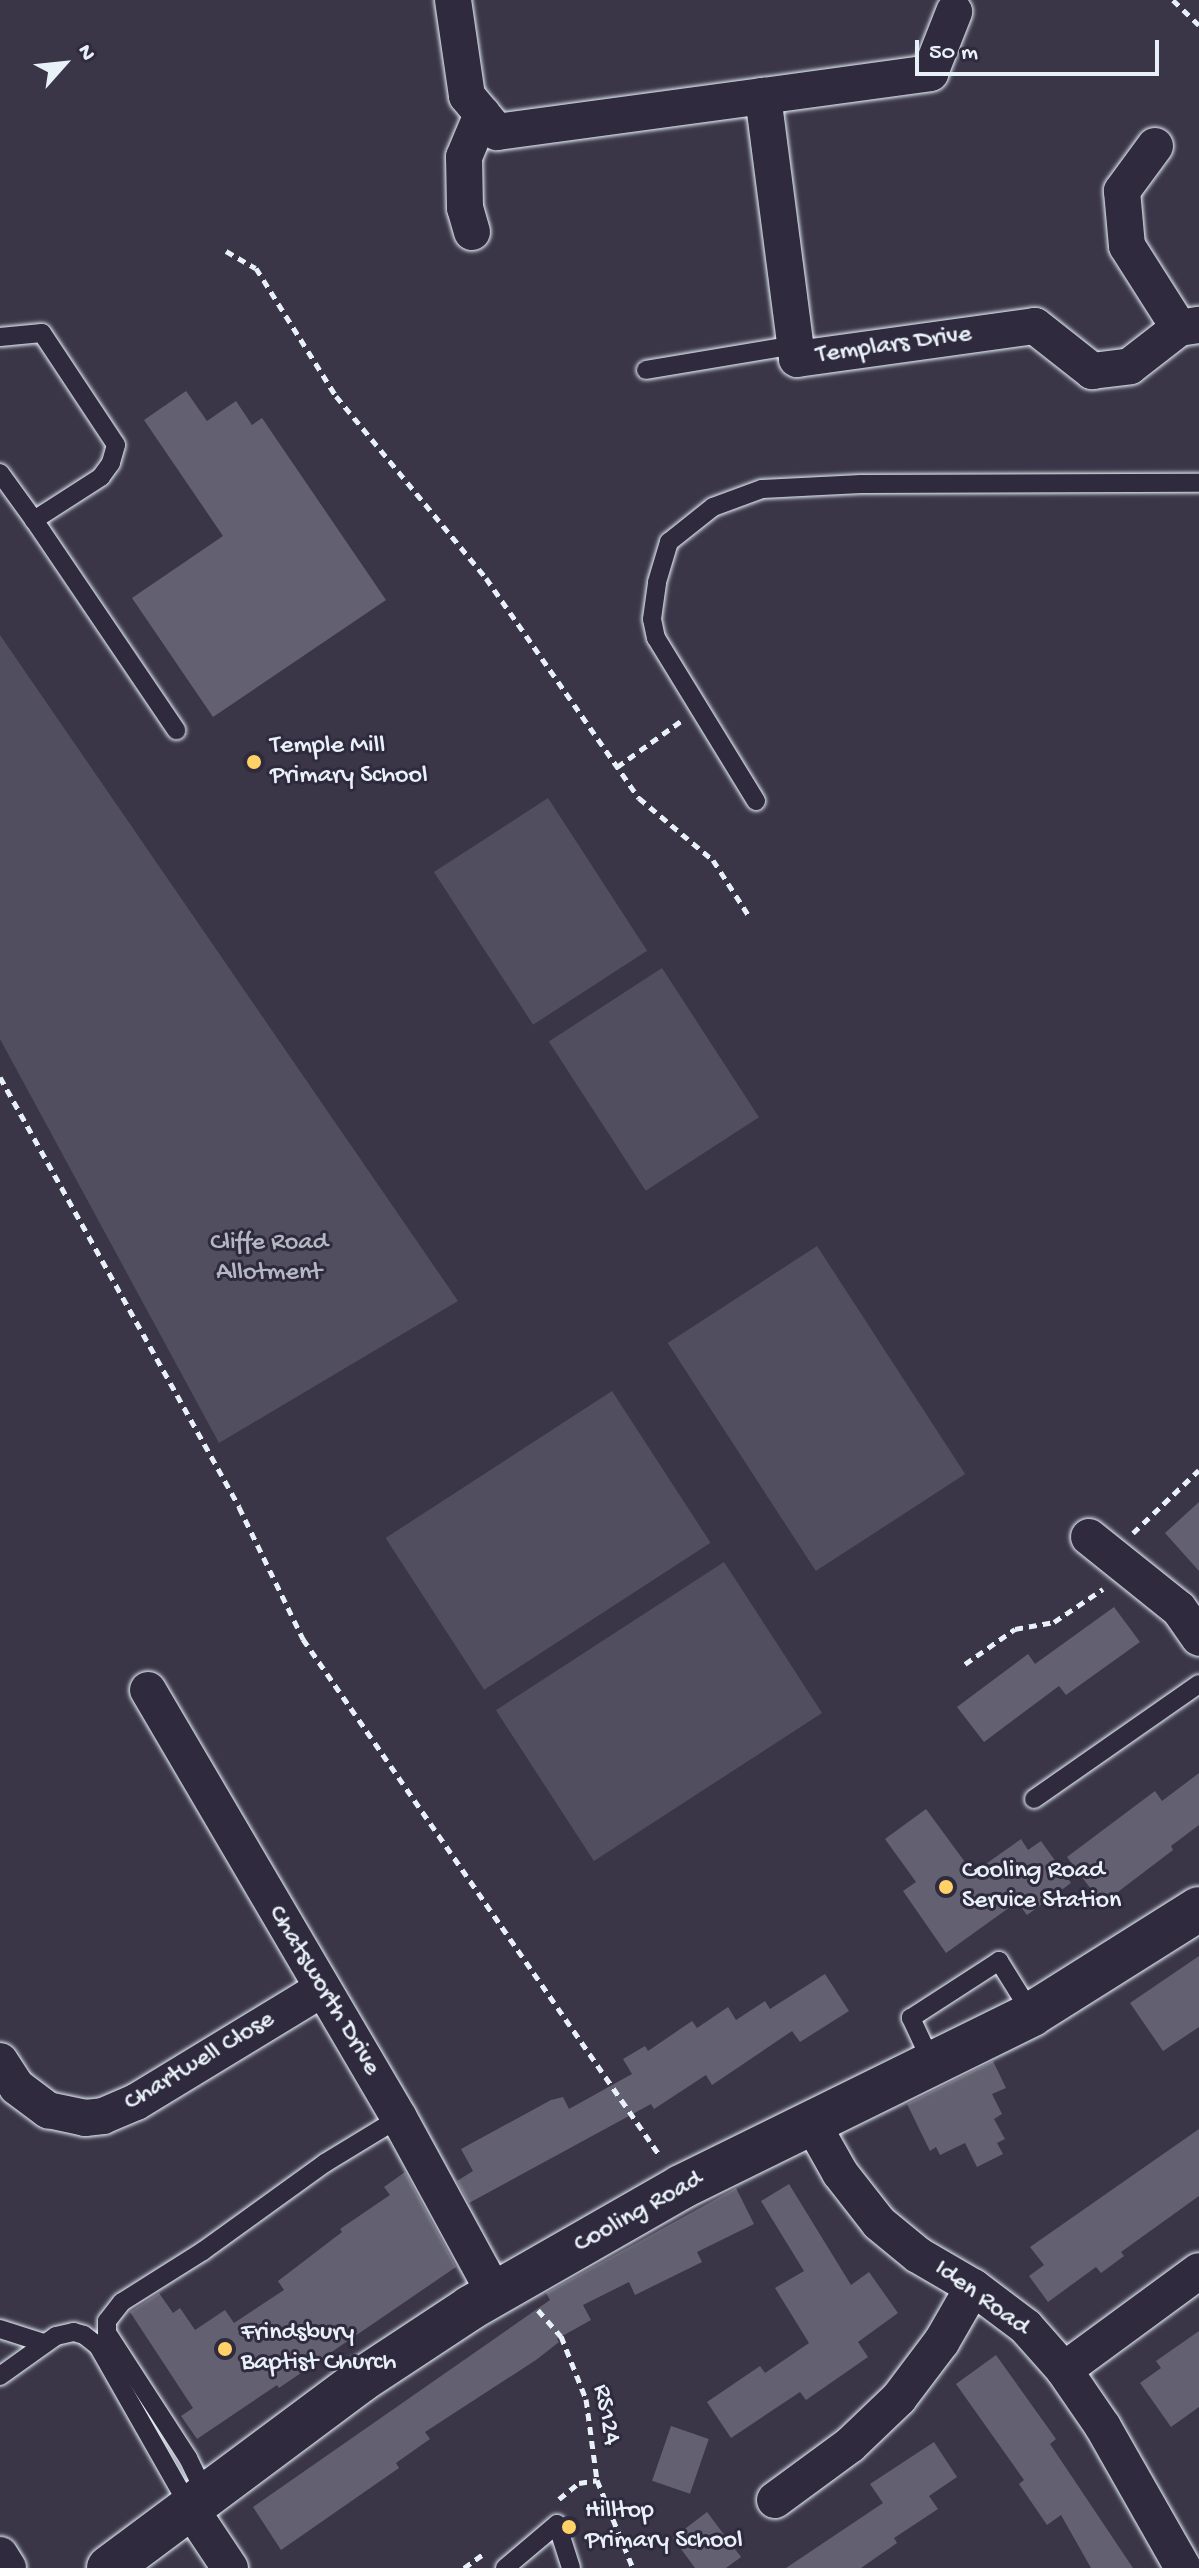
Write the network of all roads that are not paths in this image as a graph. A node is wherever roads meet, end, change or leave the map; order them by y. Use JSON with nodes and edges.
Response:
{"nodes":[{"id":1,"x":453,"y":0,"type":"edge"},
{"id":2,"x":954,"y":12,"type":"dead end"},
{"id":3,"x":763,"y":96,"type":"junction"},
{"id":4,"x":482,"y":114,"type":"junction"},
{"id":5,"x":1155,"y":146,"type":"dead end"},
{"id":6,"x":472,"y":232,"type":"dead end"},
{"id":7,"x":1189,"y":327,"type":"edge"},
{"id":8,"x":0,"y":337,"type":"edge"},
{"id":9,"x":796,"y":345,"type":"junction"},
{"id":10,"x":646,"y":370,"type":"dead end"},
{"id":11,"x":0,"y":473,"type":"edge"},
{"id":12,"x":1199,"y":483,"type":"edge"},
{"id":13,"x":34,"y":520,"type":"junction"},
{"id":14,"x":176,"y":730,"type":"dead end"},
{"id":15,"x":756,"y":801,"type":"dead end"},
{"id":16,"x":1110,"y":1554,"type":"road end"},
{"id":17,"x":1199,"y":1638,"type":"edge"},
{"id":18,"x":1199,"y":1684,"type":"edge"},
{"id":19,"x":148,"y":1690,"type":"dead end"},
{"id":20,"x":1034,"y":1799,"type":"dead end"},
{"id":21,"x":1199,"y":1909,"type":"edge"},
{"id":22,"x":322,"y":1989,"type":"junction"},
{"id":23,"x":1032,"y":2014,"type":"junction"},
{"id":24,"x":0,"y":2061,"type":"edge"},
{"id":25,"x":933,"y":2066,"type":"junction"},
{"id":26,"x":399,"y":2118,"type":"junction"},
{"id":27,"x":813,"y":2125,"type":"junction"},
{"id":28,"x":1199,"y":2271,"type":"edge"},
{"id":29,"x":973,"y":2287,"type":"junction"},
{"id":30,"x":504,"y":2288,"type":"junction"},
{"id":31,"x":0,"y":2329,"type":"edge"},
{"id":32,"x":44,"y":2343,"type":"junction"},
{"id":33,"x":1064,"y":2370,"type":"junction"},
{"id":34,"x":0,"y":2376,"type":"edge"},
{"id":35,"x":775,"y":2500,"type":"dead end"},
{"id":36,"x":198,"y":2502,"type":"junction"},
{"id":37,"x":0,"y":2555,"type":"edge"},
{"id":38,"x":8,"y":2568,"type":"edge"},
{"id":39,"x":109,"y":2568,"type":"edge"},
{"id":40,"x":230,"y":2568,"type":"edge"},
{"id":41,"x":505,"y":2568,"type":"edge"},
{"id":42,"x":571,"y":2568,"type":"edge"},
{"id":43,"x":1183,"y":2568,"type":"edge"}],
"edges":[{"from":1,"to":4,"type":"street"},
{"from":2,"to":3,"type":"street"},
{"from":3,"to":4,"type":"street"},
{"from":3,"to":9,"type":"street","name":"Templars Drive"},
{"from":4,"to":6,"type":"street"},
{"from":5,"to":7,"type":"street","name":"Templars Drive"},
{"from":7,"to":9,"type":"street","name":"Templars Drive"},
{"from":8,"to":13,"type":"lane"},
{"from":9,"to":10,"type":"lane"},
{"from":11,"to":13,"type":"lane"},
{"from":12,"to":15,"type":"lane"},
{"from":13,"to":14,"type":"lane"},
{"from":16,"to":17,"type":"street"},
{"from":18,"to":20,"type":"lane"},
{"from":19,"to":22,"type":"street","name":"Chatsworth Drive"},
{"from":21,"to":23,"type":"main road","name":"Cooling Road"},
{"from":22,"to":24,"type":"street","name":"Chartwell Close"},
{"from":22,"to":26,"type":"street","name":"Chatsworth Drive"},
{"from":23,"to":25,"type":"main road","name":"Cooling Road"},
{"from":23,"to":25,"type":"lane"},
{"from":25,"to":27,"type":"main road","name":"Cooling Road"},
{"from":26,"to":30,"type":"street","name":"Chatsworth Drive"},
{"from":26,"to":36,"type":"lane"},
{"from":27,"to":29,"type":"street","name":"Iden Road"},
{"from":27,"to":30,"type":"main road","name":"Cooling Road"},
{"from":28,"to":33,"type":"street"},
{"from":29,"to":33,"type":"street","name":"Iden Road"},
{"from":29,"to":35,"type":"street"},
{"from":30,"to":36,"type":"main road","name":"Cooling Road"},
{"from":31,"to":32,"type":"lane"},
{"from":32,"to":34,"type":"lane"},
{"from":32,"to":36,"type":"lane"},
{"from":33,"to":43,"type":"street","name":"Iden Road"},
{"from":36,"to":39,"type":"main road","name":"Cooling Road"},
{"from":36,"to":40,"type":"street"},
{"from":37,"to":38,"type":"street"},
{"from":41,"to":42,"type":"lane"}]}
